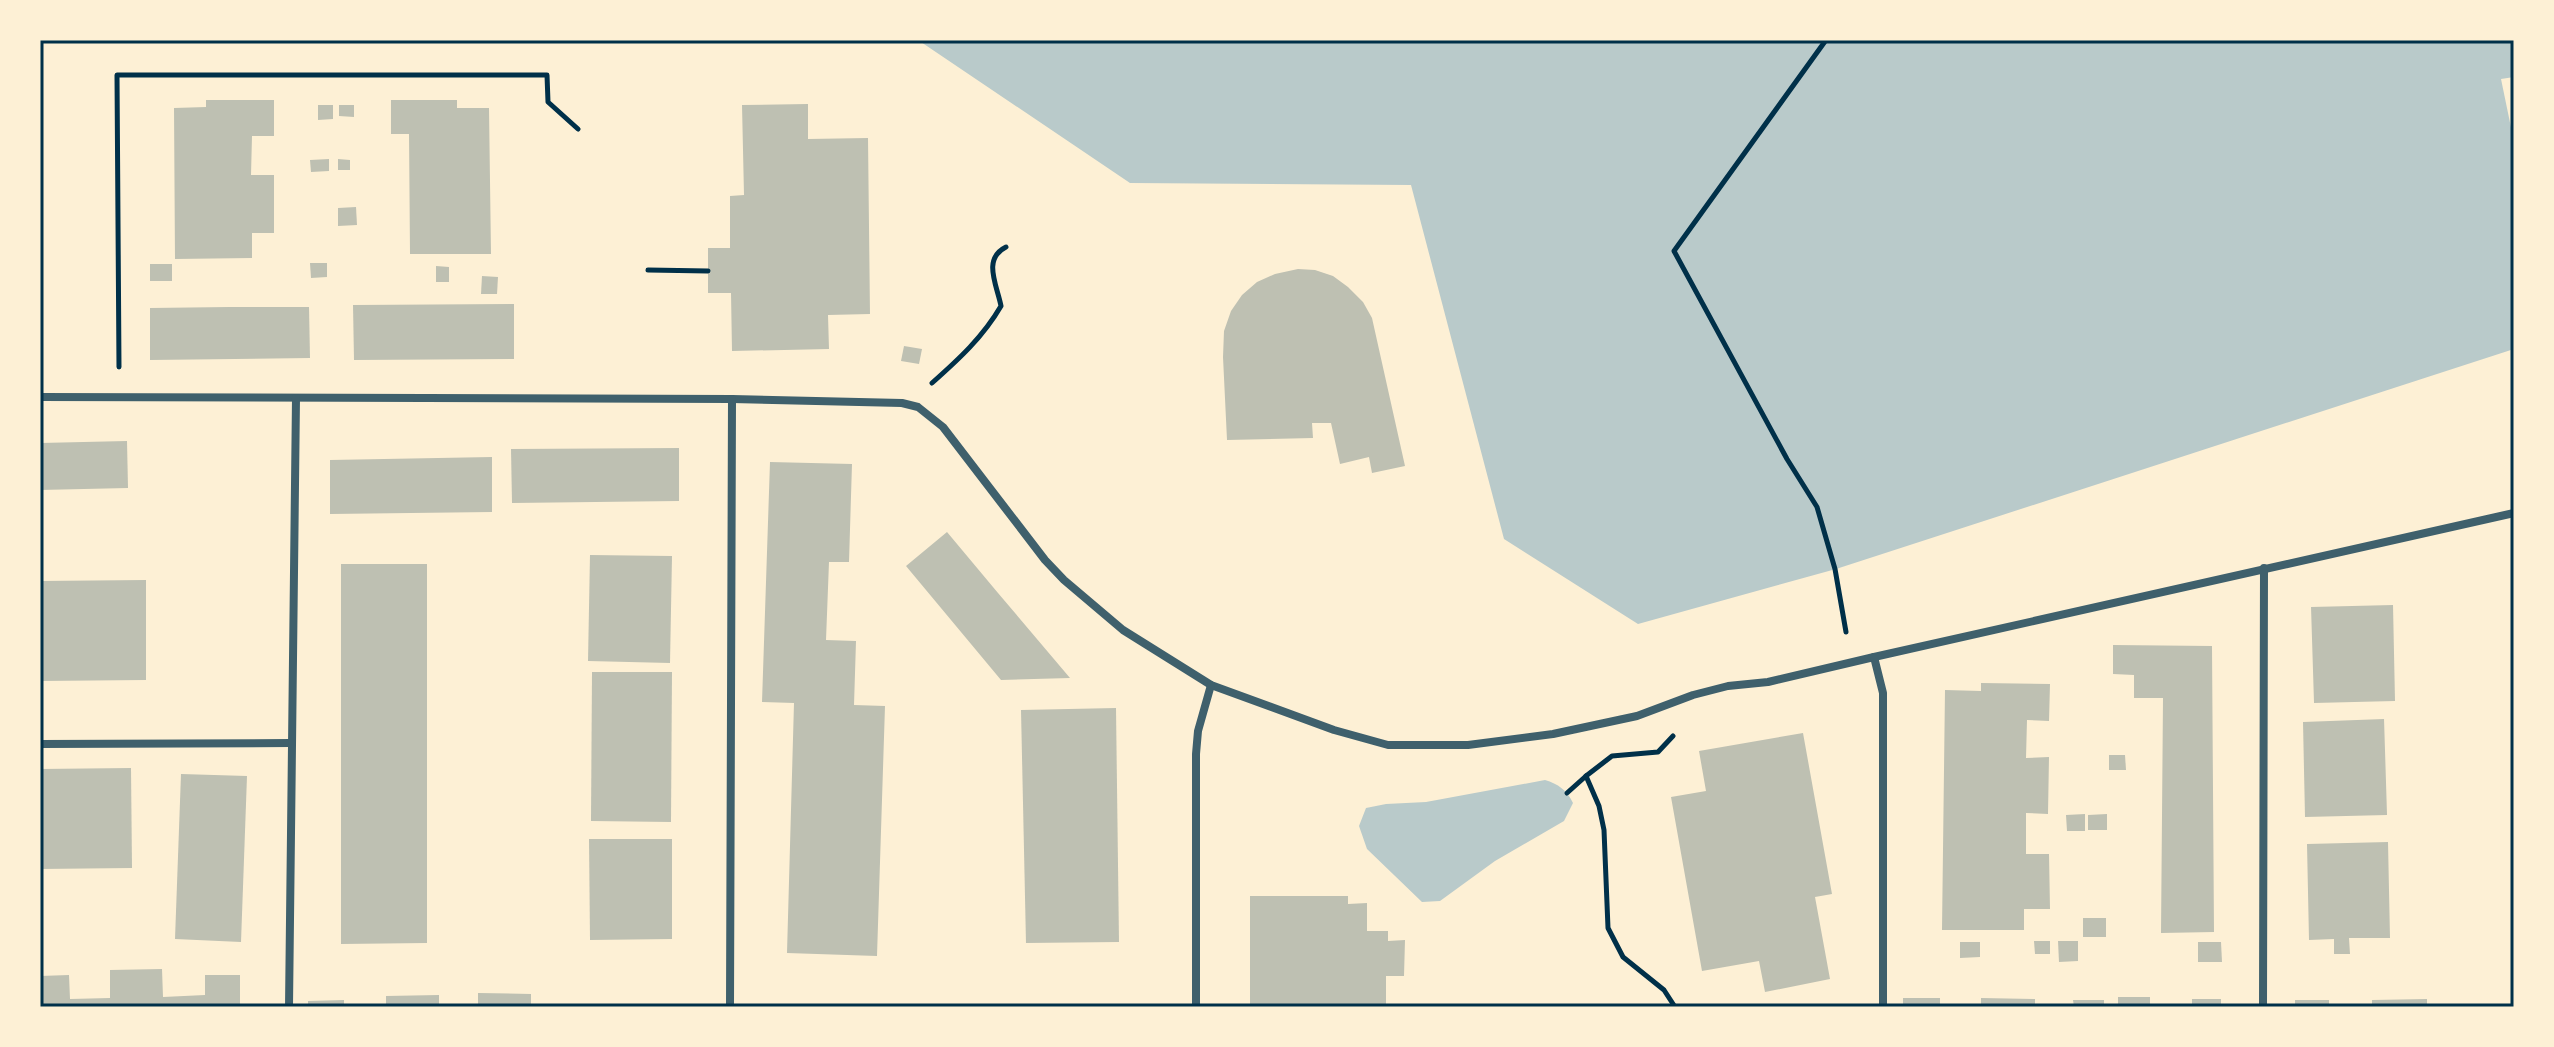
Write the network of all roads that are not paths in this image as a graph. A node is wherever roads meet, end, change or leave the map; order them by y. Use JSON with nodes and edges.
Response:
{"nodes":[{"id":1,"x":40,"y":397,"type":"edge"},
{"id":2,"x":296,"y":398,"type":"junction"},
{"id":3,"x":732,"y":399,"type":"junction"},
{"id":4,"x":2514,"y":513,"type":"edge"},
{"id":5,"x":2264,"y":568,"type":"junction"},
{"id":6,"x":1874,"y":657,"type":"junction"},
{"id":7,"x":1211,"y":685,"type":"junction"},
{"id":8,"x":291,"y":743,"type":"junction"},
{"id":9,"x":40,"y":744,"type":"edge"},
{"id":10,"x":289,"y":1007,"type":"edge"},
{"id":11,"x":730,"y":1007,"type":"edge"},
{"id":12,"x":1196,"y":1007,"type":"edge"},
{"id":13,"x":1883,"y":1007,"type":"edge"},
{"id":14,"x":2263,"y":1007,"type":"edge"}],
"edges":[{"from":1,"to":2,"type":"street"},
{"from":2,"to":3,"type":"street"},
{"from":2,"to":8,"type":"street"},
{"from":3,"to":7,"type":"street"},
{"from":3,"to":11,"type":"street"},
{"from":4,"to":5,"type":"street"},
{"from":5,"to":6,"type":"street"},
{"from":5,"to":14,"type":"street"},
{"from":6,"to":7,"type":"street"},
{"from":6,"to":13,"type":"street"},
{"from":7,"to":12,"type":"street"},
{"from":8,"to":9,"type":"street"},
{"from":8,"to":10,"type":"street"}]}
